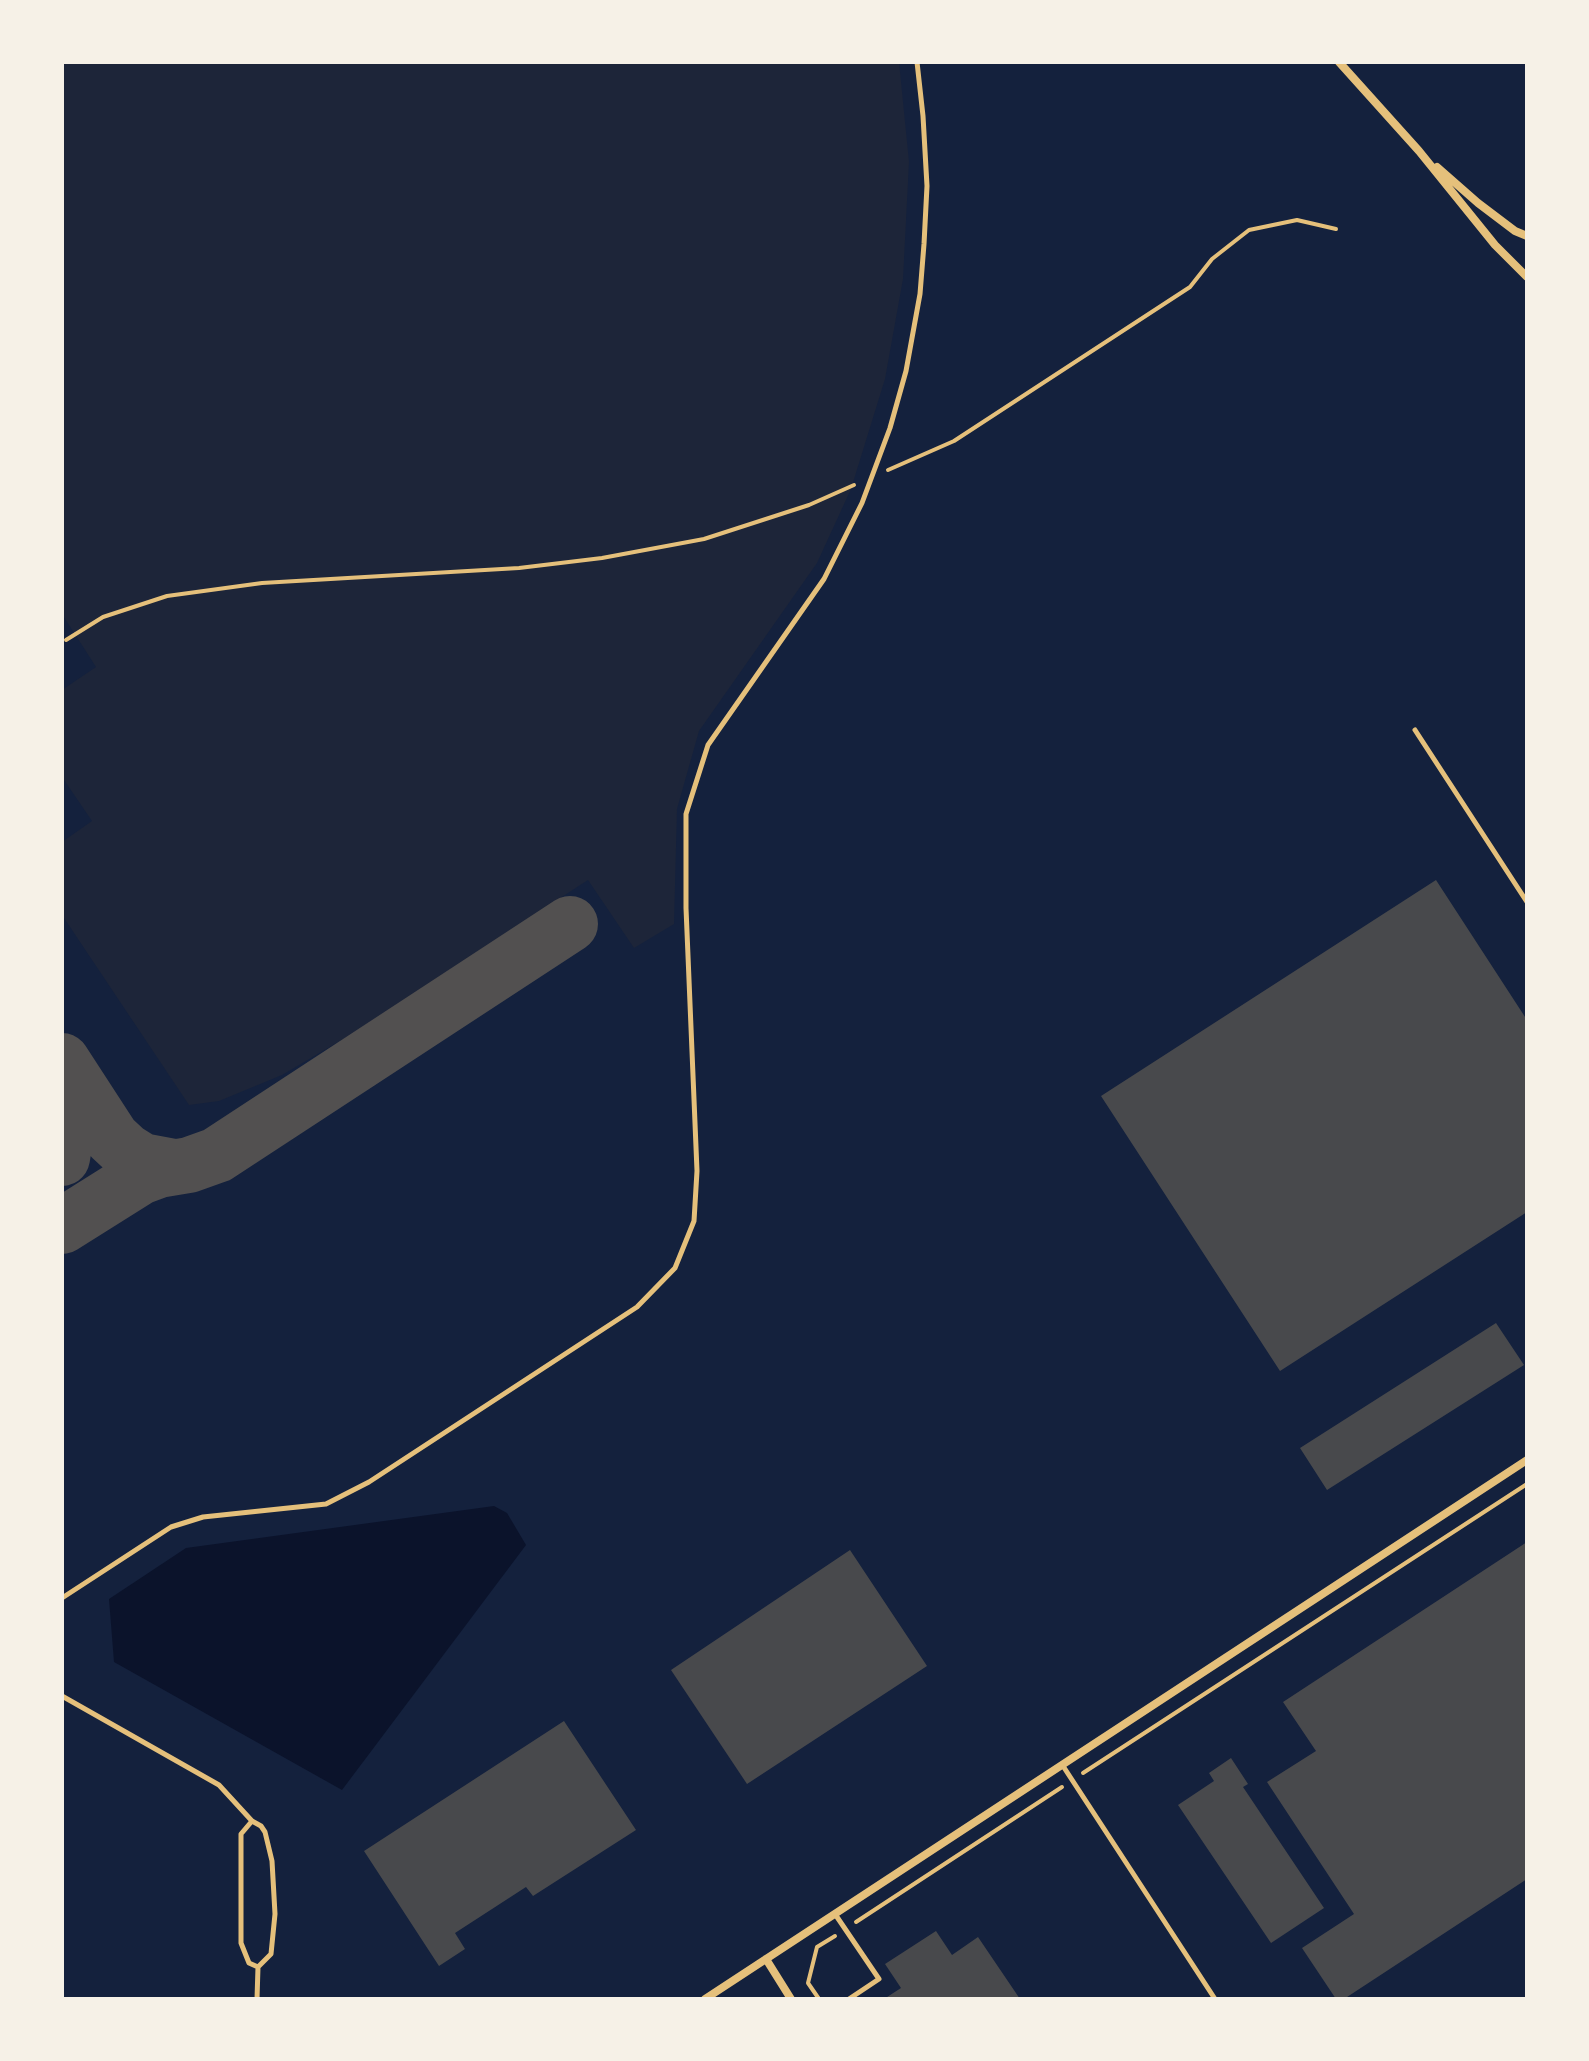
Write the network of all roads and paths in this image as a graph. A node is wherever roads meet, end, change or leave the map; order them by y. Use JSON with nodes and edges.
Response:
{"nodes":[{"id":1,"x":917,"y":62,"type":"edge"},
{"id":2,"x":1339,"y":62,"type":"edge"},
{"id":3,"x":1419,"y":151,"type":"junction"},
{"id":4,"x":1336,"y":229,"type":"dead end"},
{"id":5,"x":1527,"y":236,"type":"edge"},
{"id":6,"x":1527,"y":277,"type":"edge"},
{"id":7,"x":872,"y":477,"type":"junction"},
{"id":8,"x":66,"y":640,"type":"dead end"},
{"id":9,"x":1415,"y":730,"type":"dead end"},
{"id":10,"x":1527,"y":902,"type":"edge"},
{"id":11,"x":1527,"y":1460,"type":"edge"},
{"id":12,"x":1527,"y":1484,"type":"edge"},
{"id":13,"x":62,"y":1598,"type":"edge"},
{"id":14,"x":62,"y":1696,"type":"edge"},
{"id":15,"x":1062,"y":1765,"type":"junction"},
{"id":16,"x":1073,"y":1780,"type":"junction"},
{"id":17,"x":252,"y":1821,"type":"junction"},
{"id":18,"x":835,"y":1914,"type":"junction"},
{"id":19,"x":845,"y":1929,"type":"junction"},
{"id":20,"x":766,"y":1959,"type":"junction"},
{"id":21,"x":258,"y":1967,"type":"junction"},
{"id":22,"x":257,"y":1999,"type":"edge"},
{"id":23,"x":705,"y":1999,"type":"edge"},
{"id":24,"x":791,"y":1999,"type":"edge"},
{"id":25,"x":819,"y":1999,"type":"edge"},
{"id":26,"x":849,"y":1999,"type":"edge"},
{"id":27,"x":1215,"y":1999,"type":"edge"}],
"edges":[{"from":1,"to":7,"type":"lane"},
{"from":2,"to":3,"type":"street"},
{"from":3,"to":5,"type":"street"},
{"from":3,"to":6,"type":"street"},
{"from":4,"to":7,"type":"path"},
{"from":7,"to":8,"type":"path"},
{"from":7,"to":13,"type":"lane"},
{"from":9,"to":10,"type":"lane"},
{"from":11,"to":15,"type":"street"},
{"from":12,"to":16,"type":"path"},
{"from":14,"to":17,"type":"lane"},
{"from":15,"to":16,"type":"lane"},
{"from":15,"to":18,"type":"street"},
{"from":16,"to":19,"type":"path"},
{"from":16,"to":27,"type":"lane"},
{"from":17,"to":21,"type":"lane"},
{"from":17,"to":21,"type":"lane"},
{"from":18,"to":19,"type":"lane"},
{"from":18,"to":20,"type":"street"},
{"from":19,"to":25,"type":"path"},
{"from":19,"to":26,"type":"lane"},
{"from":20,"to":23,"type":"street"},
{"from":20,"to":24,"type":"street"},
{"from":21,"to":22,"type":"lane"}]}
